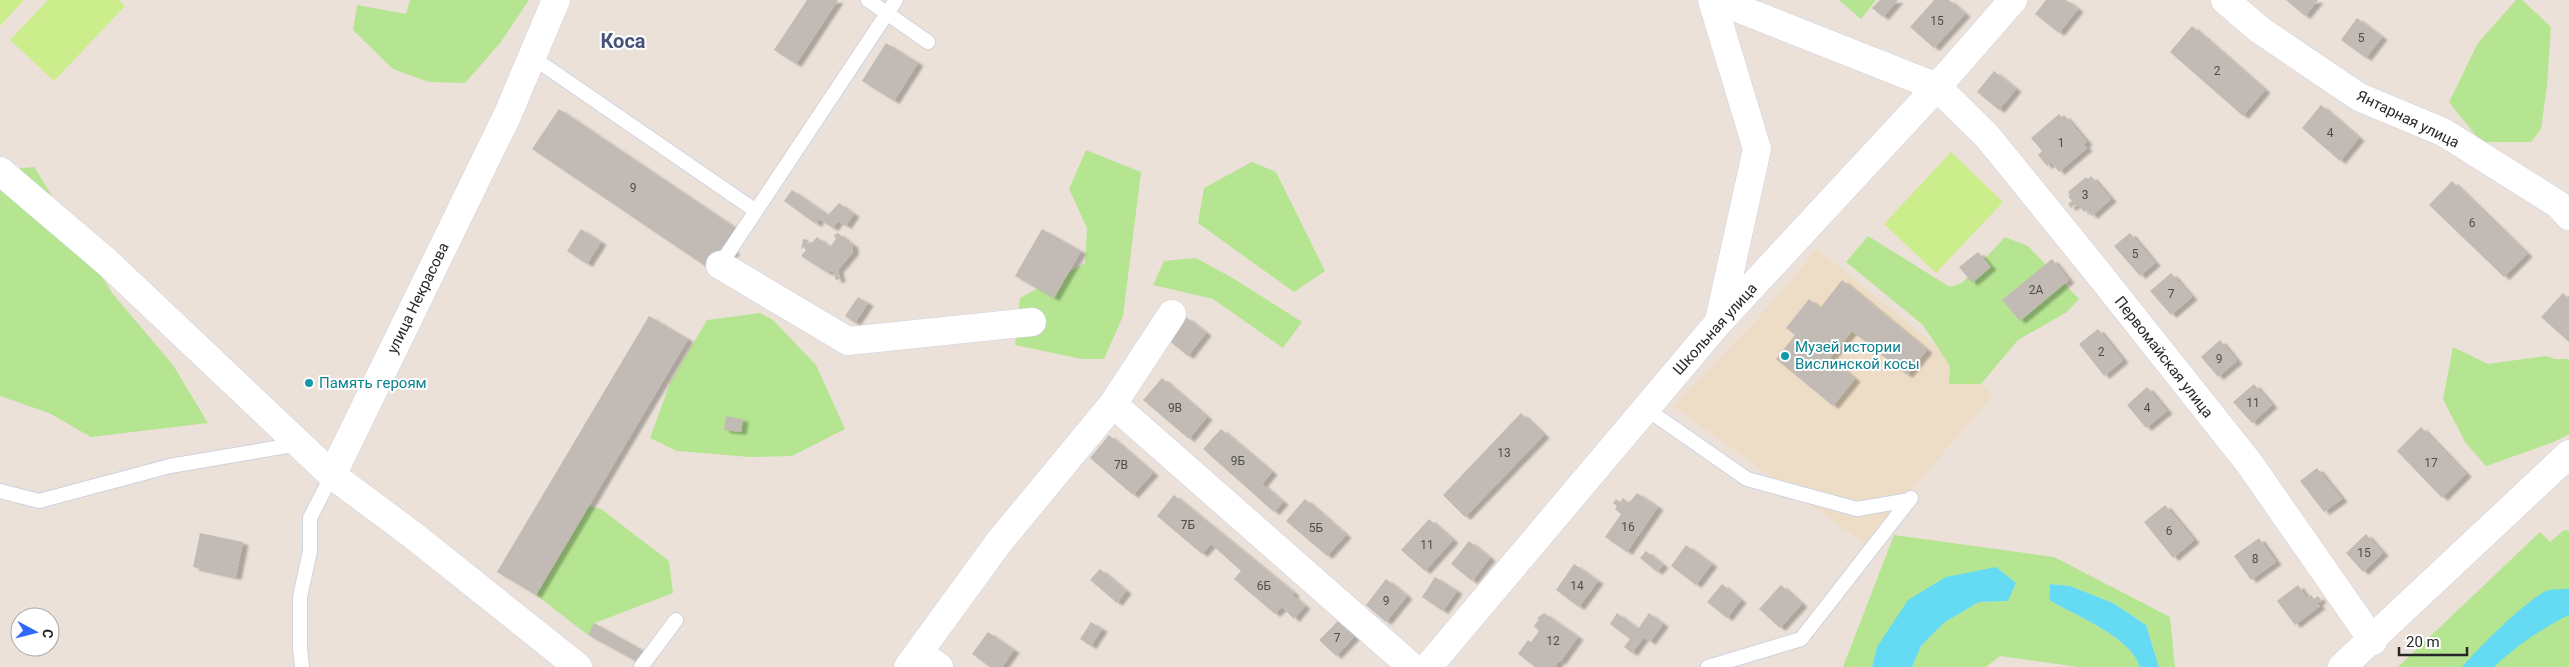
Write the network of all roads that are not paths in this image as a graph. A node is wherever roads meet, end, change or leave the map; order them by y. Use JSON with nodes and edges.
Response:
{"nodes":[{"id":1,"x":556,"y":0,"type":"edge"},
{"id":2,"x":868,"y":0,"type":"edge"},
{"id":3,"x":896,"y":0,"type":"edge"},
{"id":4,"x":1712,"y":0,"type":"edge"},
{"id":5,"x":1716,"y":0,"type":"edge"},
{"id":6,"x":2013,"y":0,"type":"edge"},
{"id":7,"x":2225,"y":0,"type":"edge"},
{"id":8,"x":888,"y":13,"type":"junction"},
{"id":9,"x":928,"y":42,"type":"dead end"},
{"id":10,"x":532,"y":57,"type":"junction"},
{"id":11,"x":1938,"y":87,"type":"junction"},
{"id":12,"x":0,"y":172,"type":"edge"},
{"id":13,"x":756,"y":210,"type":"junction"},
{"id":14,"x":2569,"y":216,"type":"edge"},
{"id":15,"x":716,"y":270,"type":"joint"},
{"id":16,"x":1172,"y":314,"type":"dead end"},
{"id":17,"x":1032,"y":322,"type":"dead end"},
{"id":18,"x":1718,"y":322,"type":"junction"},
{"id":19,"x":1113,"y":404,"type":"junction"},
{"id":20,"x":1645,"y":408,"type":"junction"},
{"id":21,"x":298,"y":444,"type":"junction"},
{"id":22,"x":2569,"y":454,"type":"edge"},
{"id":23,"x":332,"y":476,"type":"junction"},
{"id":24,"x":0,"y":491,"type":"edge"},
{"id":25,"x":676,"y":620,"type":"dead end"},
{"id":26,"x":2372,"y":640,"type":"junction"},
{"id":27,"x":922,"y":662,"type":"edge"},
{"id":28,"x":302,"y":667,"type":"edge"},
{"id":29,"x":578,"y":667,"type":"edge"},
{"id":30,"x":641,"y":667,"type":"edge"},
{"id":31,"x":1412,"y":667,"type":"edge"},
{"id":32,"x":1428,"y":667,"type":"edge"},
{"id":33,"x":1708,"y":667,"type":"edge"},
{"id":34,"x":2342,"y":667,"type":"edge"}],
"edges":[{"from":1,"to":10,"type":"street","name":"улица Некрасова"},
{"from":2,"to":8,"type":"lane"},
{"from":3,"to":8,"type":"lane"},
{"from":4,"to":18,"type":"street"},
{"from":5,"to":11,"type":"street"},
{"from":6,"to":11,"type":"street","name":"Школьная улица"},
{"from":7,"to":14,"type":"street","name":"Янтарная улица"},
{"from":8,"to":9,"type":"lane"},
{"from":8,"to":13,"type":"lane"},
{"from":10,"to":13,"type":"lane"},
{"from":10,"to":23,"type":"street","name":"улица Некрасова"},
{"from":11,"to":18,"type":"street","name":"Школьная улица"},
{"from":11,"to":26,"type":"street","name":"Первомайская улица"},
{"from":12,"to":21,"type":"street"},
{"from":13,"to":15,"type":"lane"},
{"from":15,"to":17,"type":"street"},
{"from":16,"to":19,"type":"street"},
{"from":18,"to":20,"type":"street","name":"Школьная улица"},
{"from":19,"to":27,"type":"street"},
{"from":19,"to":31,"type":"street"},
{"from":20,"to":32,"type":"street","name":"Школьная улица"},
{"from":20,"to":33,"type":"lane"},
{"from":21,"to":23,"type":"street"},
{"from":21,"to":24,"type":"lane"},
{"from":22,"to":26,"type":"street"},
{"from":23,"to":28,"type":"lane"},
{"from":23,"to":29,"type":"street"},
{"from":25,"to":30,"type":"lane"},
{"from":26,"to":34,"type":"street"}]}
